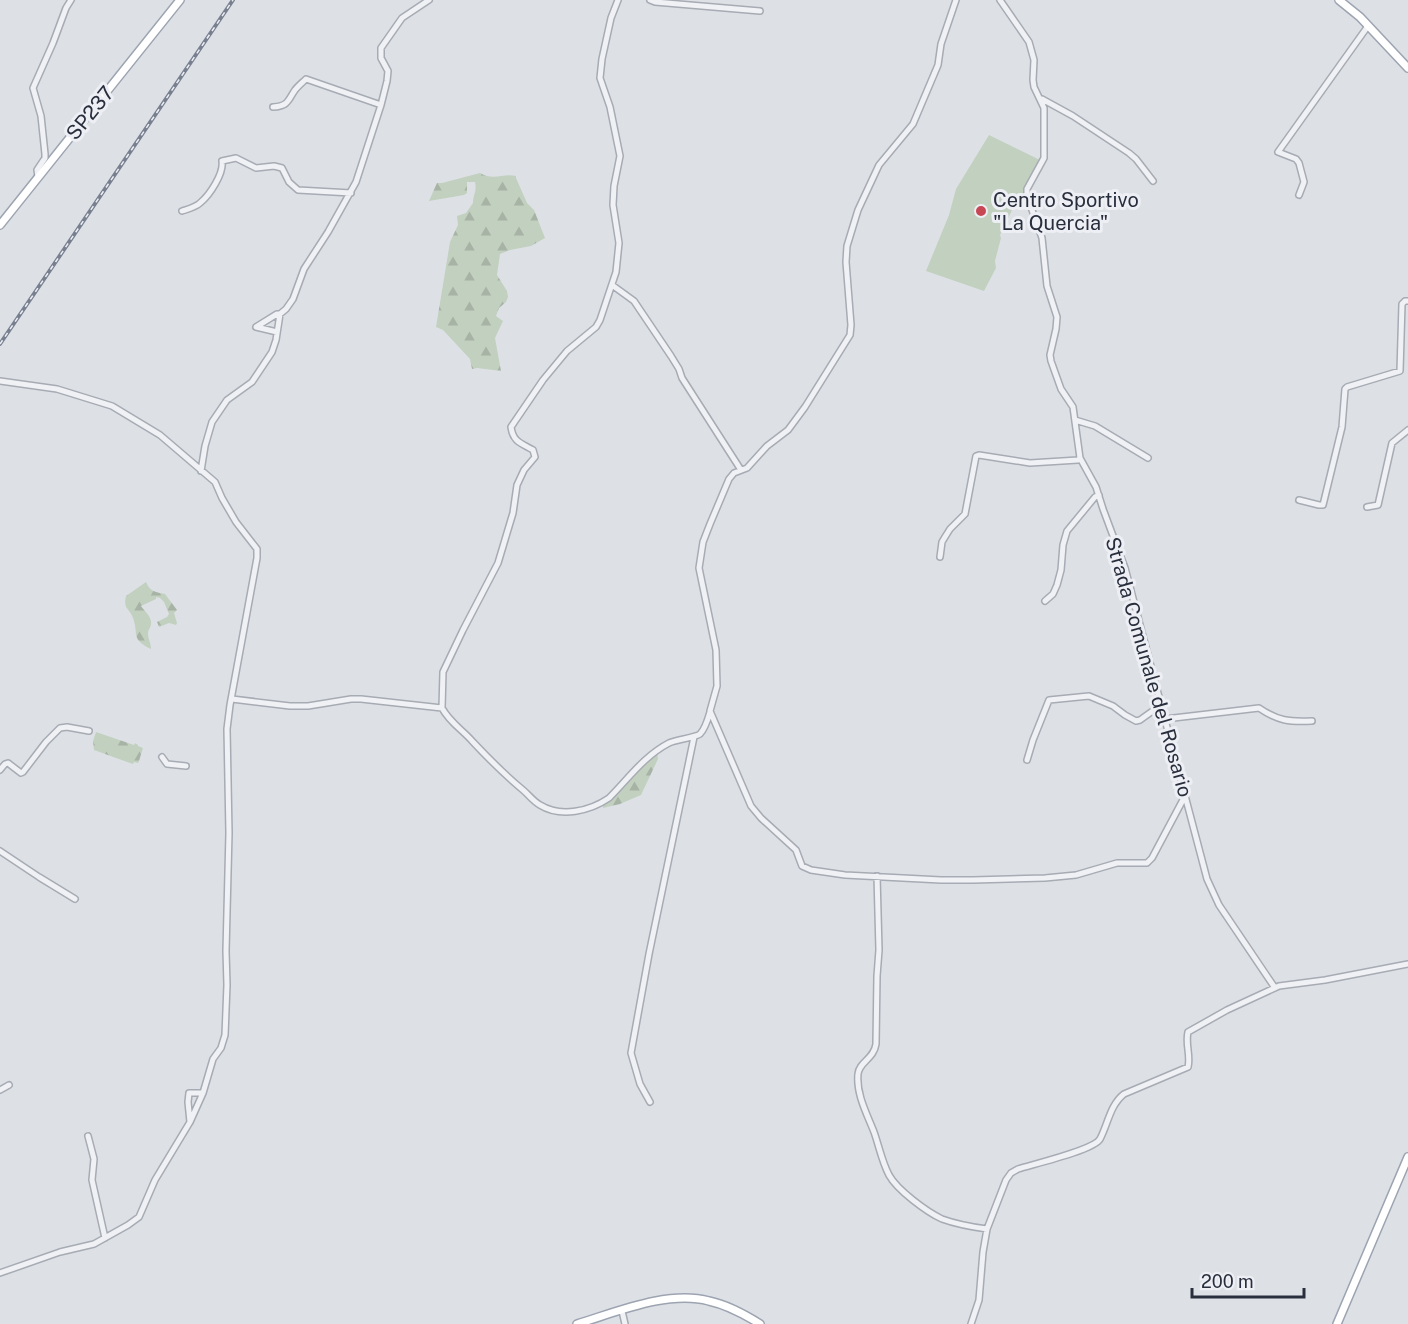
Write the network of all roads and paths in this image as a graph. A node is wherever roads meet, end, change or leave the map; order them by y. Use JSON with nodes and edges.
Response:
{"nodes":[{"id":1,"x":71,"y":0,"type":"edge"},
{"id":2,"x":180,"y":0,"type":"edge"},
{"id":3,"x":429,"y":0,"type":"edge"},
{"id":4,"x":618,"y":0,"type":"edge"},
{"id":5,"x":651,"y":0,"type":"edge"},
{"id":6,"x":732,"y":0,"type":"edge"},
{"id":7,"x":956,"y":0,"type":"edge"},
{"id":8,"x":1000,"y":0,"type":"edge"},
{"id":9,"x":1339,"y":0,"type":"edge"},
{"id":10,"x":732,"y":9,"type":"junction"},
{"id":11,"x":760,"y":11,"type":"dead end"},
{"id":12,"x":1368,"y":26,"type":"junction"},
{"id":13,"x":1408,"y":68,"type":"edge"},
{"id":14,"x":1041,"y":99,"type":"junction"},
{"id":15,"x":381,"y":105,"type":"junction"},
{"id":16,"x":273,"y":107,"type":"dead end"},
{"id":17,"x":38,"y":177,"type":"junction"},
{"id":18,"x":1153,"y":181,"type":"dead end"},
{"id":19,"x":351,"y":193,"type":"junction"},
{"id":20,"x":1299,"y":195,"type":"dead end"},
{"id":21,"x":182,"y":211,"type":"dead end"},
{"id":22,"x":0,"y":225,"type":"edge"},
{"id":23,"x":612,"y":285,"type":"junction"},
{"id":24,"x":1408,"y":301,"type":"edge"},
{"id":25,"x":280,"y":314,"type":"junction"},
{"id":26,"x":278,"y":332,"type":"junction"},
{"id":27,"x":0,"y":381,"type":"edge"},
{"id":28,"x":1075,"y":420,"type":"junction"},
{"id":29,"x":1408,"y":429,"type":"edge"},
{"id":30,"x":1080,"y":458,"type":"junction"},
{"id":31,"x":1148,"y":458,"type":"dead end"},
{"id":32,"x":744,"y":469,"type":"junction"},
{"id":33,"x":201,"y":471,"type":"junction"},
{"id":34,"x":1099,"y":495,"type":"junction"},
{"id":35,"x":1299,"y":500,"type":"dead end"},
{"id":36,"x":1367,"y":507,"type":"dead end"},
{"id":37,"x":940,"y":557,"type":"dead end"},
{"id":38,"x":1045,"y":601,"type":"dead end"},
{"id":39,"x":232,"y":699,"type":"junction"},
{"id":40,"x":1161,"y":705,"type":"junction"},
{"id":41,"x":442,"y":708,"type":"junction"},
{"id":42,"x":710,"y":711,"type":"junction"},
{"id":43,"x":1165,"y":720,"type":"junction"},
{"id":44,"x":1312,"y":721,"type":"dead end"},
{"id":45,"x":88,"y":731,"type":"dead end"},
{"id":46,"x":694,"y":737,"type":"junction"},
{"id":47,"x":162,"y":757,"type":"dead end"},
{"id":48,"x":1027,"y":760,"type":"dead end"},
{"id":49,"x":186,"y":766,"type":"dead end"},
{"id":50,"x":0,"y":770,"type":"edge"},
{"id":51,"x":1185,"y":796,"type":"junction"},
{"id":52,"x":0,"y":851,"type":"edge"},
{"id":53,"x":877,"y":876,"type":"junction"},
{"id":54,"x":75,"y":899,"type":"dead end"},
{"id":55,"x":1408,"y":964,"type":"edge"},
{"id":56,"x":1275,"y":988,"type":"junction"},
{"id":57,"x":9,"y":1085,"type":"dead end"},
{"id":58,"x":0,"y":1090,"type":"edge"},
{"id":59,"x":203,"y":1093,"type":"junction"},
{"id":60,"x":650,"y":1102,"type":"dead end"},
{"id":61,"x":190,"y":1122,"type":"junction"},
{"id":62,"x":88,"y":1136,"type":"dead end"},
{"id":63,"x":1408,"y":1157,"type":"edge"},
{"id":64,"x":987,"y":1229,"type":"junction"},
{"id":65,"x":105,"y":1238,"type":"junction"},
{"id":66,"x":0,"y":1273,"type":"edge"},
{"id":67,"x":622,"y":1311,"type":"junction"},
{"id":68,"x":577,"y":1324,"type":"edge"},
{"id":69,"x":625,"y":1324,"type":"edge"},
{"id":70,"x":760,"y":1324,"type":"edge"},
{"id":71,"x":971,"y":1324,"type":"edge"},
{"id":72,"x":1337,"y":1324,"type":"edge"}],
"edges":[{"from":1,"to":17,"type":"street"},
{"from":2,"to":17,"type":"main road","name":"SP237","number":"SP237"},
{"from":3,"to":15,"type":"street"},
{"from":4,"to":23,"type":"street"},
{"from":5,"to":10,"type":"street"},
{"from":6,"to":10,"type":"street"},
{"from":7,"to":32,"type":"street"},
{"from":8,"to":14,"type":"street","name":"Strada Comunale del Rosario"},
{"from":9,"to":12,"type":"main road"},
{"from":10,"to":11,"type":"street"},
{"from":12,"to":13,"type":"main road"},
{"from":12,"to":20,"type":"street"},
{"from":14,"to":18,"type":"street"},
{"from":14,"to":28,"type":"street","name":"Strada Comunale del Rosario"},
{"from":15,"to":16,"type":"street"},
{"from":15,"to":19,"type":"street"},
{"from":17,"to":22,"type":"main road","name":"SP237","number":"SP237"},
{"from":19,"to":21,"type":"street"},
{"from":19,"to":25,"type":"street"},
{"from":23,"to":32,"type":"street"},
{"from":23,"to":41,"type":"street"},
{"from":24,"to":35,"type":"street"},
{"from":25,"to":26,"type":"street"},
{"from":25,"to":26,"type":"street"},
{"from":26,"to":33,"type":"street"},
{"from":27,"to":33,"type":"street"},
{"from":28,"to":30,"type":"street","name":"Strada Comunale del Rosario"},
{"from":28,"to":31,"type":"street"},
{"from":29,"to":36,"type":"street"},
{"from":30,"to":34,"type":"street","name":"Strada Comunale del Rosario"},
{"from":30,"to":37,"type":"street"},
{"from":32,"to":42,"type":"street"},
{"from":33,"to":39,"type":"street"},
{"from":34,"to":38,"type":"street"},
{"from":34,"to":40,"type":"street","name":"Strada Comunale del Rosario"},
{"from":39,"to":41,"type":"street"},
{"from":39,"to":59,"type":"street"},
{"from":40,"to":43,"type":"street","name":"Strada Comunale del Rosario"},
{"from":40,"to":48,"type":"street"},
{"from":41,"to":46,"type":"street"},
{"from":42,"to":46,"type":"street"},
{"from":42,"to":53,"type":"street"},
{"from":43,"to":44,"type":"street"},
{"from":43,"to":51,"type":"street","name":"Strada Comunale del Rosario"},
{"from":45,"to":50,"type":"street"},
{"from":46,"to":60,"type":"street"},
{"from":47,"to":49,"type":"street"},
{"from":51,"to":53,"type":"street"},
{"from":51,"to":56,"type":"street","name":"Strada Comunale del Rosario"},
{"from":52,"to":54,"type":"street"},
{"from":53,"to":64,"type":"street"},
{"from":55,"to":56,"type":"street"},
{"from":56,"to":64,"type":"street"},
{"from":57,"to":58,"type":"street"},
{"from":59,"to":61,"type":"street"},
{"from":59,"to":61,"type":"street"},
{"from":61,"to":65,"type":"street"},
{"from":62,"to":65,"type":"street"},
{"from":63,"to":72,"type":"main road"},
{"from":64,"to":71,"type":"street"},
{"from":65,"to":66,"type":"street"},
{"from":67,"to":68,"type":"main road"},
{"from":67,"to":69,"type":"street"},
{"from":67,"to":70,"type":"main road"}]}
